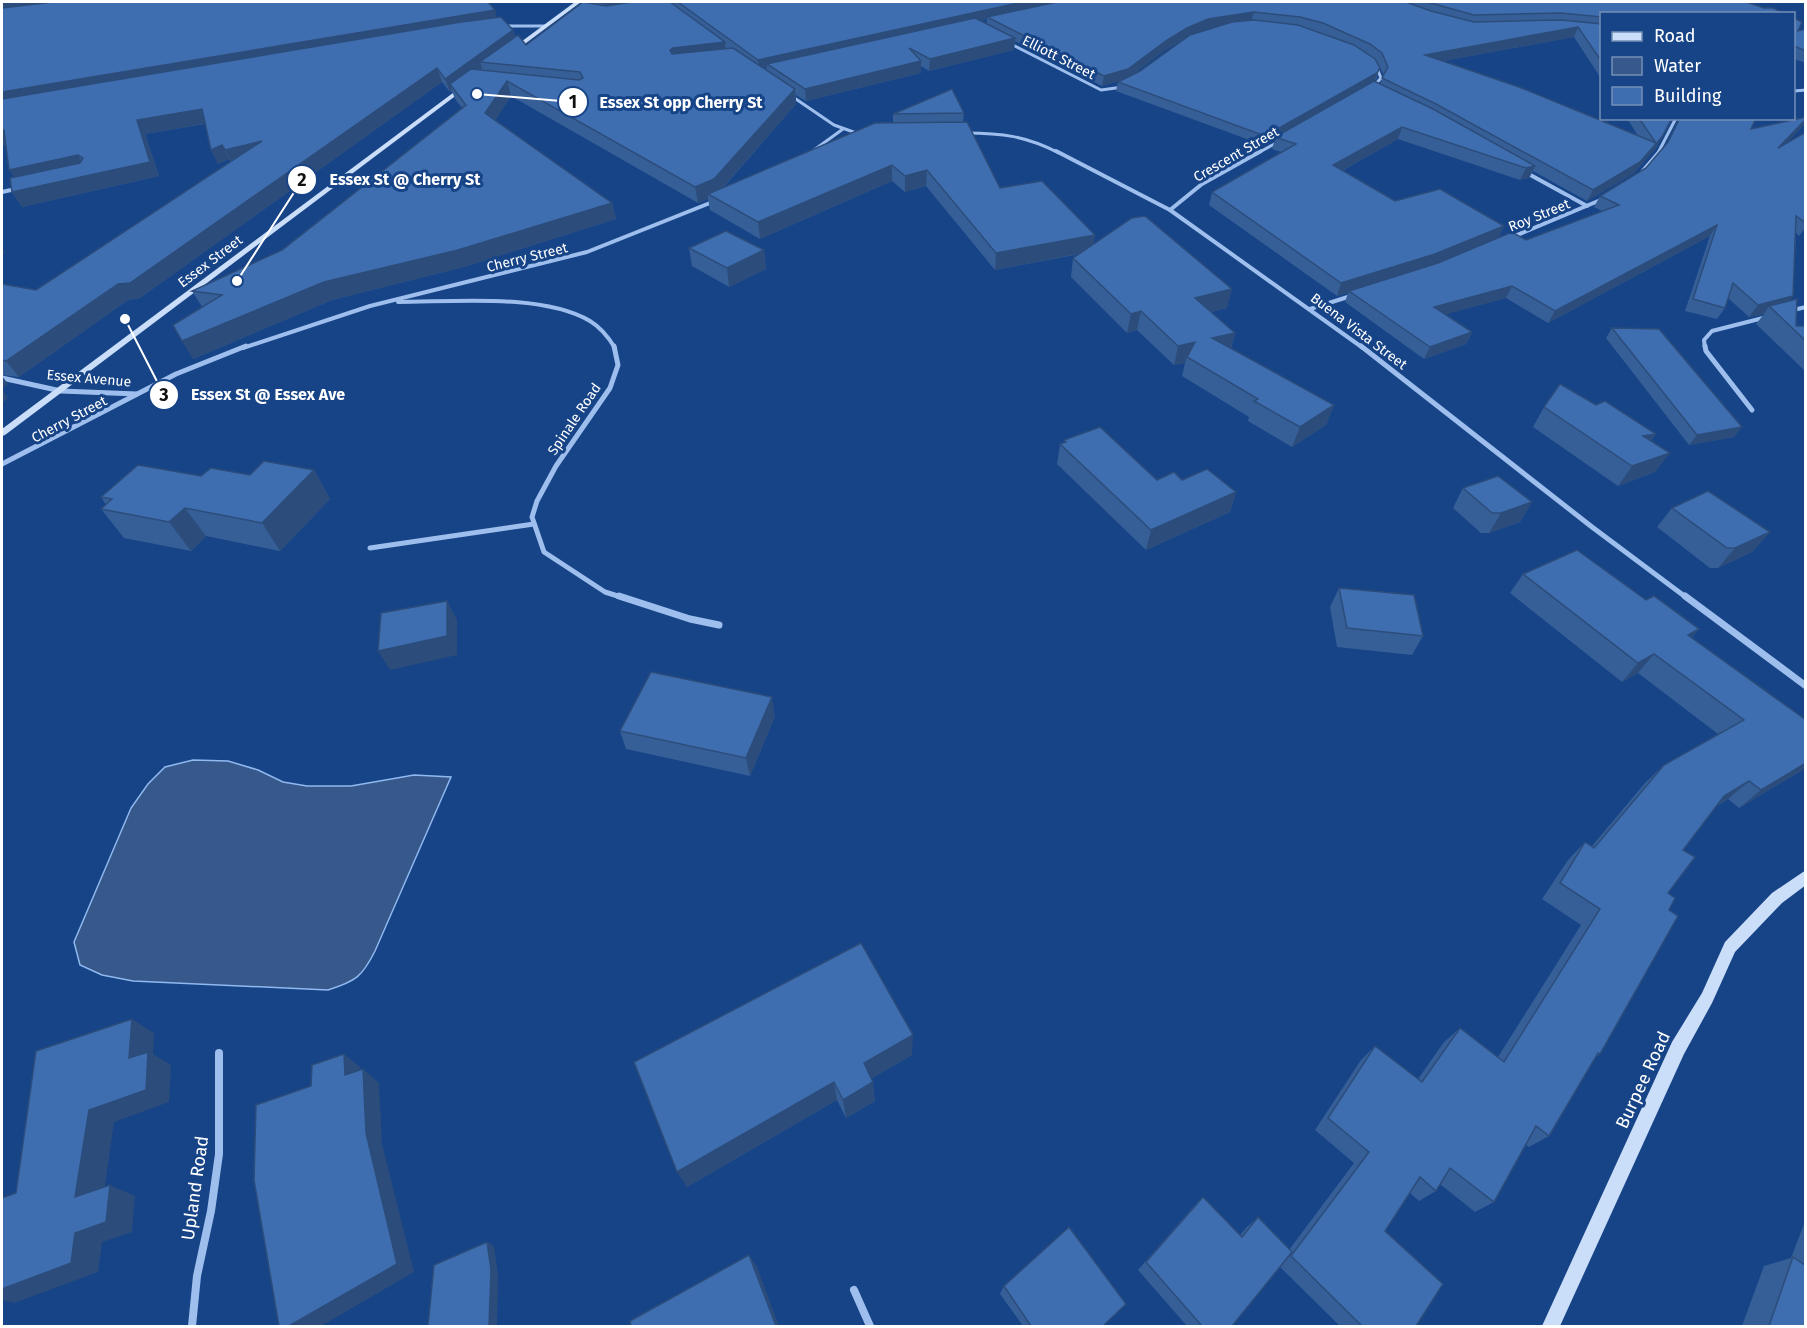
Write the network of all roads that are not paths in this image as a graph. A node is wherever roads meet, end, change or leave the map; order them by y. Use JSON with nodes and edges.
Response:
{"nodes":[{"id":1,"x":578,"y":2,"type":"edge"},
{"id":2,"x":498,"y":26,"type":"edge"},
{"id":3,"x":545,"y":26,"type":"junction"},
{"id":4,"x":1005,"y":41,"type":"edge"},
{"id":5,"x":503,"y":58,"type":"edge"},
{"id":6,"x":1372,"y":62,"type":"edge"},
{"id":7,"x":474,"y":80,"type":"edge"},
{"id":8,"x":1130,"y":82,"type":"edge"},
{"id":9,"x":1806,"y":90,"type":"edge"},
{"id":10,"x":1795,"y":91,"type":"edge"},
{"id":11,"x":1799,"y":91,"type":"junction"},
{"id":12,"x":786,"y":92,"type":"edge"},
{"id":13,"x":1382,"y":94,"type":"edge"},
{"id":14,"x":1806,"y":96,"type":"edge"},
{"id":15,"x":1675,"y":120,"type":"edge"},
{"id":16,"x":843,"y":129,"type":"junction"},
{"id":17,"x":955,"y":134,"type":"edge"},
{"id":18,"x":866,"y":135,"type":"edge"},
{"id":19,"x":1287,"y":137,"type":"edge"},
{"id":20,"x":807,"y":155,"type":"edge"},
{"id":21,"x":1525,"y":172,"type":"edge"},
{"id":22,"x":1636,"y":178,"type":"edge"},
{"id":23,"x":24,"y":187,"type":"edge"},
{"id":24,"x":2,"y":192,"type":"edge"},
{"id":25,"x":1606,"y":198,"type":"edge"},
{"id":26,"x":717,"y":200,"type":"edge"},
{"id":27,"x":1587,"y":207,"type":"junction"},
{"id":28,"x":1170,"y":210,"type":"junction"},
{"id":29,"x":1506,"y":240,"type":"edge"},
{"id":30,"x":1365,"y":292,"type":"edge"},
{"id":31,"x":387,"y":302,"type":"junction"},
{"id":32,"x":1806,"y":307,"type":"edge"},
{"id":33,"x":1310,"y":309,"type":"junction"},
{"id":34,"x":1785,"y":312,"type":"edge"},
{"id":35,"x":1774,"y":315,"type":"edge"},
{"id":36,"x":2,"y":378,"type":"edge"},
{"id":37,"x":61,"y":391,"type":"junction"},
{"id":38,"x":139,"y":394,"type":"junction"},
{"id":39,"x":1752,"y":410,"type":"dead end"},
{"id":40,"x":2,"y":433,"type":"edge"},
{"id":41,"x":2,"y":464,"type":"edge"},
{"id":42,"x":534,"y":524,"type":"junction"},
{"id":43,"x":369,"y":548,"type":"dead end"},
{"id":44,"x":719,"y":625,"type":"dead end"},
{"id":45,"x":1806,"y":686,"type":"edge"},
{"id":46,"x":1806,"y":876,"type":"edge"},
{"id":47,"x":219,"y":1053,"type":"dead end"},
{"id":48,"x":854,"y":1290,"type":"dead end"},
{"id":49,"x":192,"y":1326,"type":"edge"},
{"id":50,"x":870,"y":1326,"type":"edge"},
{"id":51,"x":1551,"y":1326,"type":"edge"}],
"edges":[{"from":1,"to":3,"type":"main road"},
{"from":2,"to":3,"type":"street"},
{"from":3,"to":5,"type":"main road"},
{"from":4,"to":8,"type":"street","name":"Elliott Street"},
{"from":6,"to":13,"type":"street"},
{"from":7,"to":37,"type":"main road","name":"Essex Street"},
{"from":9,"to":11,"type":"street"},
{"from":10,"to":11,"type":"street"},
{"from":11,"to":14,"type":"street"},
{"from":12,"to":16,"type":"street"},
{"from":15,"to":22,"type":"street"},
{"from":16,"to":18,"type":"street"},
{"from":16,"to":20,"type":"street"},
{"from":17,"to":28,"type":"street","name":"Buena Vista Street"},
{"from":19,"to":28,"type":"street","name":"Crescent Street"},
{"from":21,"to":27,"type":"street"},
{"from":23,"to":24,"type":"street"},
{"from":25,"to":27,"type":"street","name":"Roy Street"},
{"from":26,"to":31,"type":"street","name":"Cherry Street"},
{"from":27,"to":29,"type":"street","name":"Roy Street"},
{"from":28,"to":33,"type":"street","name":"Buena Vista Street"},
{"from":30,"to":33,"type":"street"},
{"from":31,"to":38,"type":"street","name":"Cherry Street"},
{"from":31,"to":42,"type":"street","name":"Spinale Road"},
{"from":32,"to":34,"type":"street"},
{"from":33,"to":45,"type":"street","name":"Buena Vista Street"},
{"from":35,"to":39,"type":"street"},
{"from":36,"to":37,"type":"street","name":"Essex Avenue"},
{"from":37,"to":38,"type":"street","name":"Essex Avenue"},
{"from":37,"to":40,"type":"main road","name":"Essex Street"},
{"from":38,"to":41,"type":"street","name":"Cherry Street"},
{"from":42,"to":43,"type":"street"},
{"from":42,"to":44,"type":"street"},
{"from":46,"to":51,"type":"main road","name":"Burpee Road"},
{"from":47,"to":49,"type":"street","name":"Upland Road"},
{"from":48,"to":50,"type":"street"}]}
